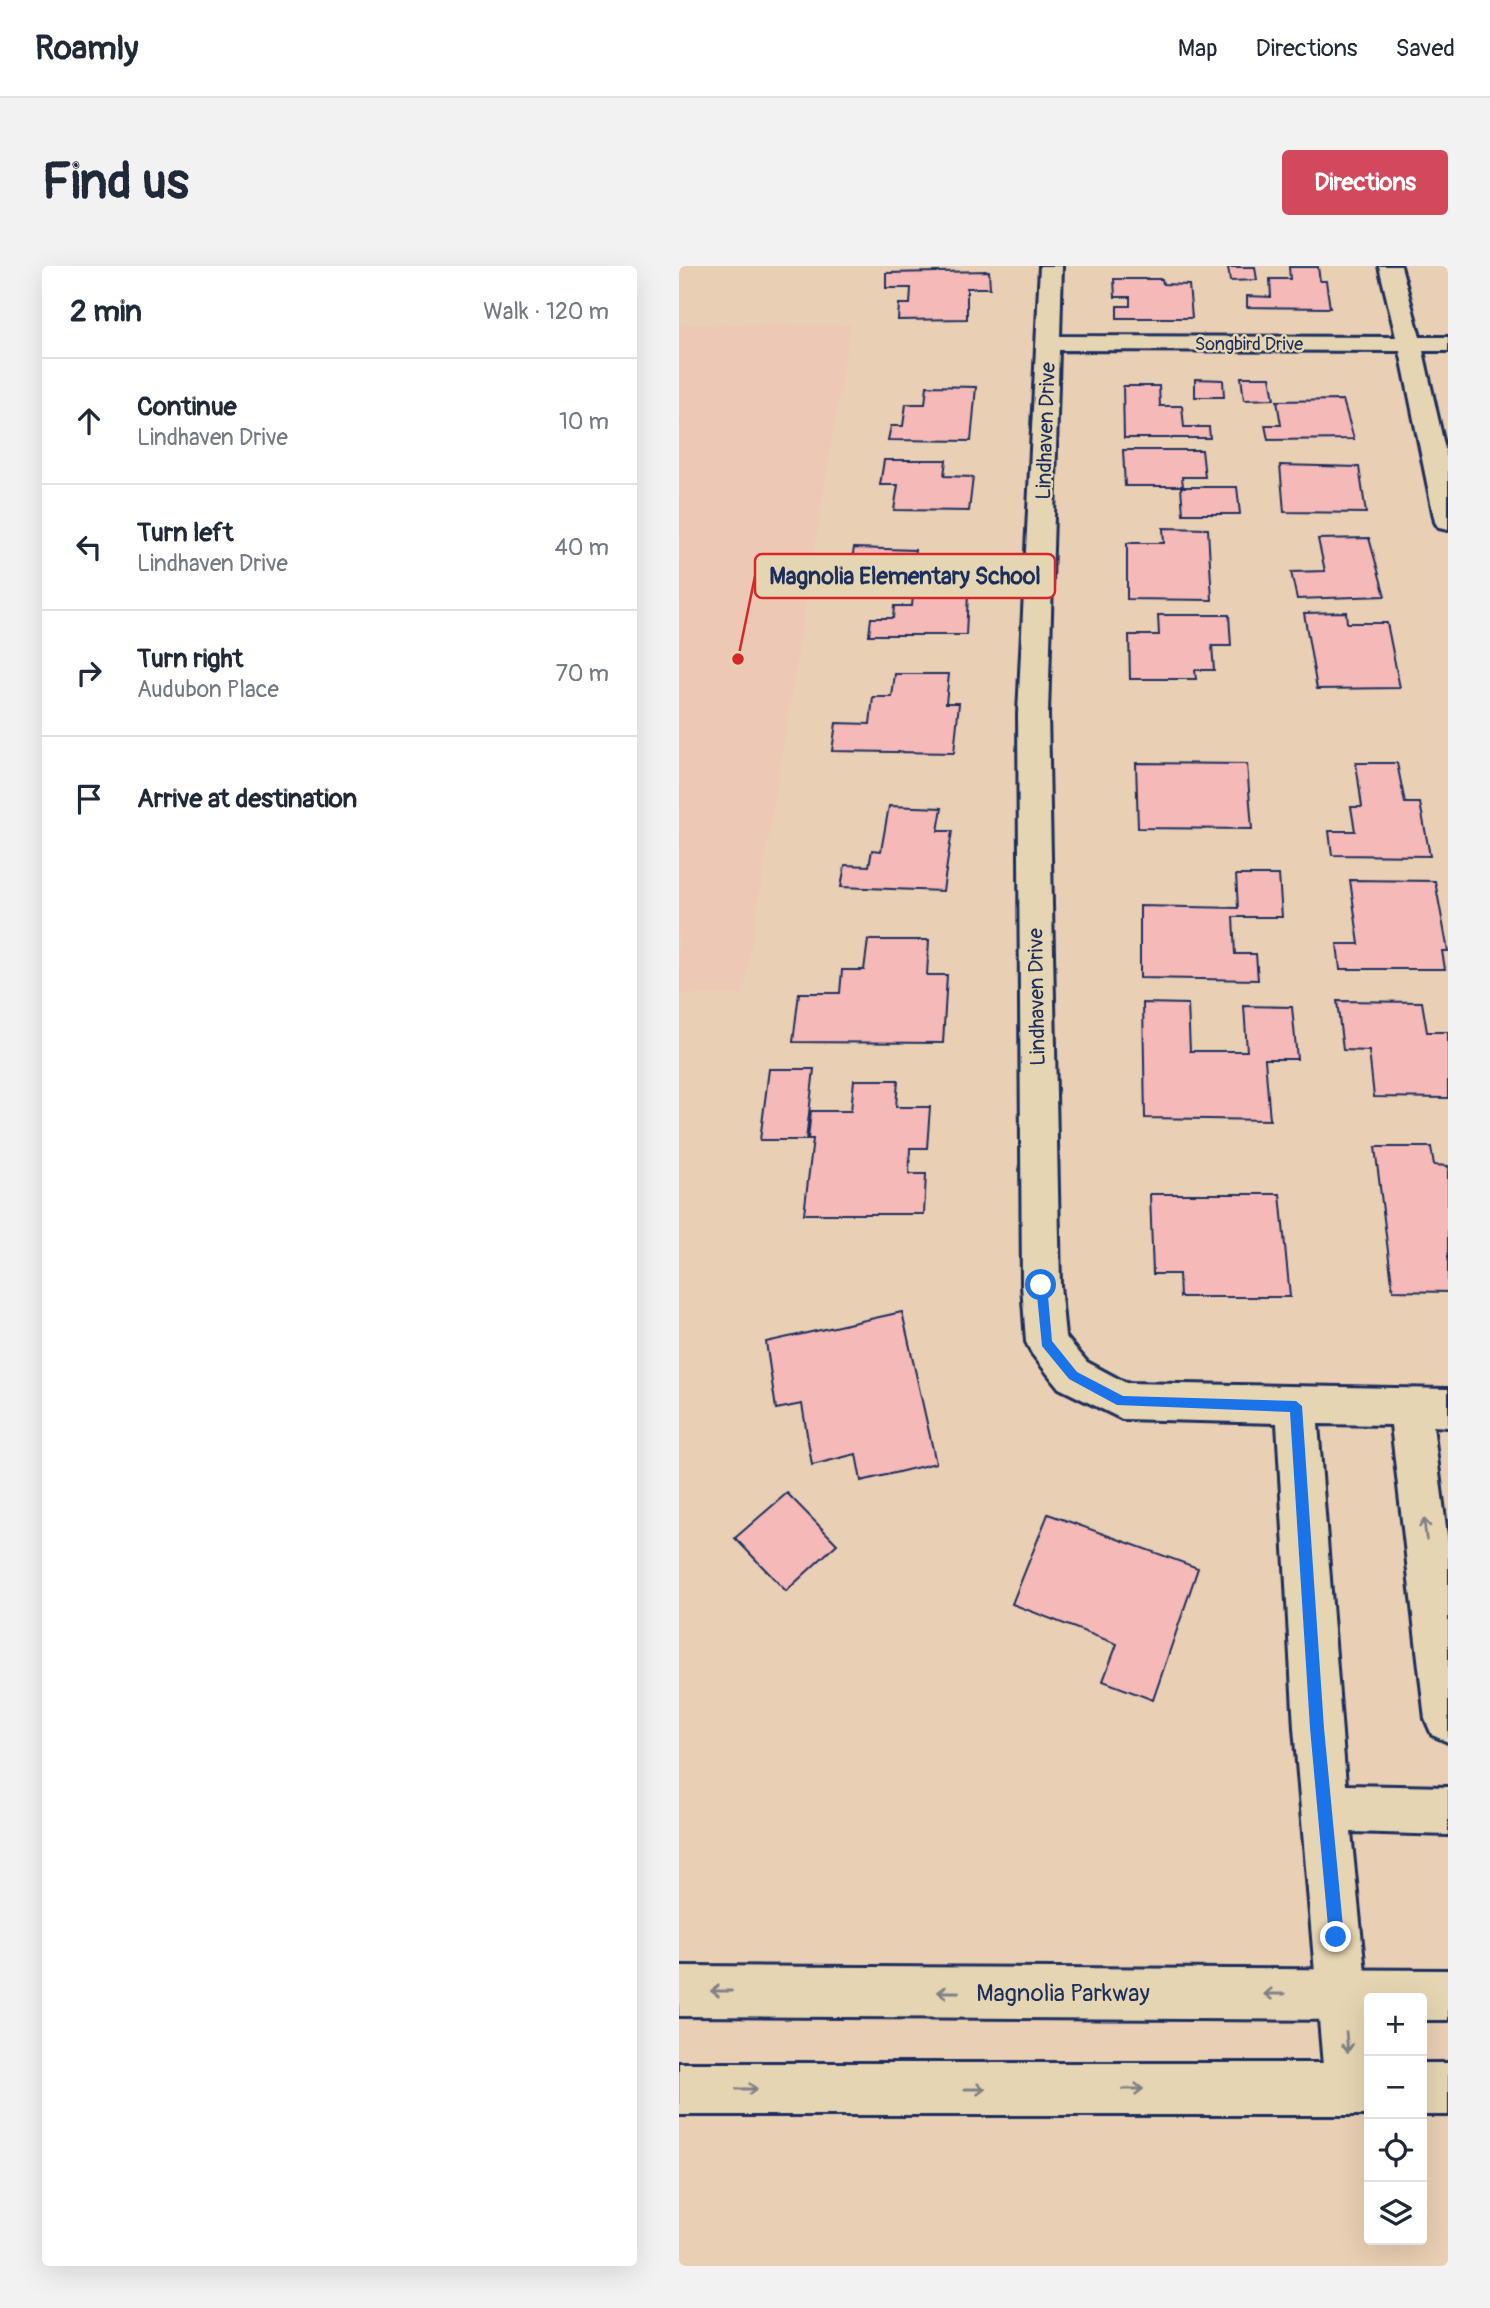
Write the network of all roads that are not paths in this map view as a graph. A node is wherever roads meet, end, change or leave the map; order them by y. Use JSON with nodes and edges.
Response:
{"nodes":[{"id":1,"x":1051,"y":266,"type":"edge"},
{"id":2,"x":1390,"y":266,"type":"edge"},
{"id":3,"x":1049,"y":344,"type":"junction"},
{"id":4,"x":1448,"y":344,"type":"edge"},
{"id":5,"x":1410,"y":345,"type":"junction"},
{"id":6,"x":1448,"y":522,"type":"edge"},
{"id":7,"x":1296,"y":1406,"type":"junction"},
{"id":8,"x":1429,"y":1409,"type":"edge"},
{"id":9,"x":1448,"y":1719,"type":"edge"},
{"id":10,"x":1324,"y":1808,"type":"junction"},
{"id":11,"x":1448,"y":1811,"type":"edge"},
{"id":12,"x":679,"y":1991,"type":"edge"},
{"id":13,"x":1342,"y":1995,"type":"junction"},
{"id":14,"x":1448,"y":1995,"type":"edge"},
{"id":15,"x":679,"y":2089,"type":"edge"},
{"id":16,"x":1360,"y":2089,"type":"edge"},
{"id":17,"x":1427,"y":2089,"type":"edge"},
{"id":18,"x":1448,"y":2089,"type":"edge"}],
"edges":[{"from":1,"to":3,"type":"street","name":"Lindhaven Drive"},
{"from":2,"to":5,"type":"street"},
{"from":3,"to":5,"type":"street","name":"Songbird Drive"},
{"from":3,"to":7,"type":"street","name":"Lindhaven Drive"},
{"from":4,"to":5,"type":"street","name":"Songbird Drive"},
{"from":5,"to":6,"type":"street"},
{"from":7,"to":8,"type":"street","name":"Lindhaven Drive"},
{"from":7,"to":10,"type":"street"},
{"from":9,"to":8,"type":"street","one_way":true},
{"from":10,"to":11,"type":"street"},
{"from":10,"to":13,"type":"street"},
{"from":13,"to":12,"type":"street","name":"Magnolia Parkway","one_way":true},
{"from":13,"to":14,"type":"street","name":"Magnolia Parkway"},
{"from":13,"to":16,"type":"street","one_way":true},
{"from":15,"to":16,"type":"street","one_way":true},
{"from":17,"to":18,"type":"street"}]}
